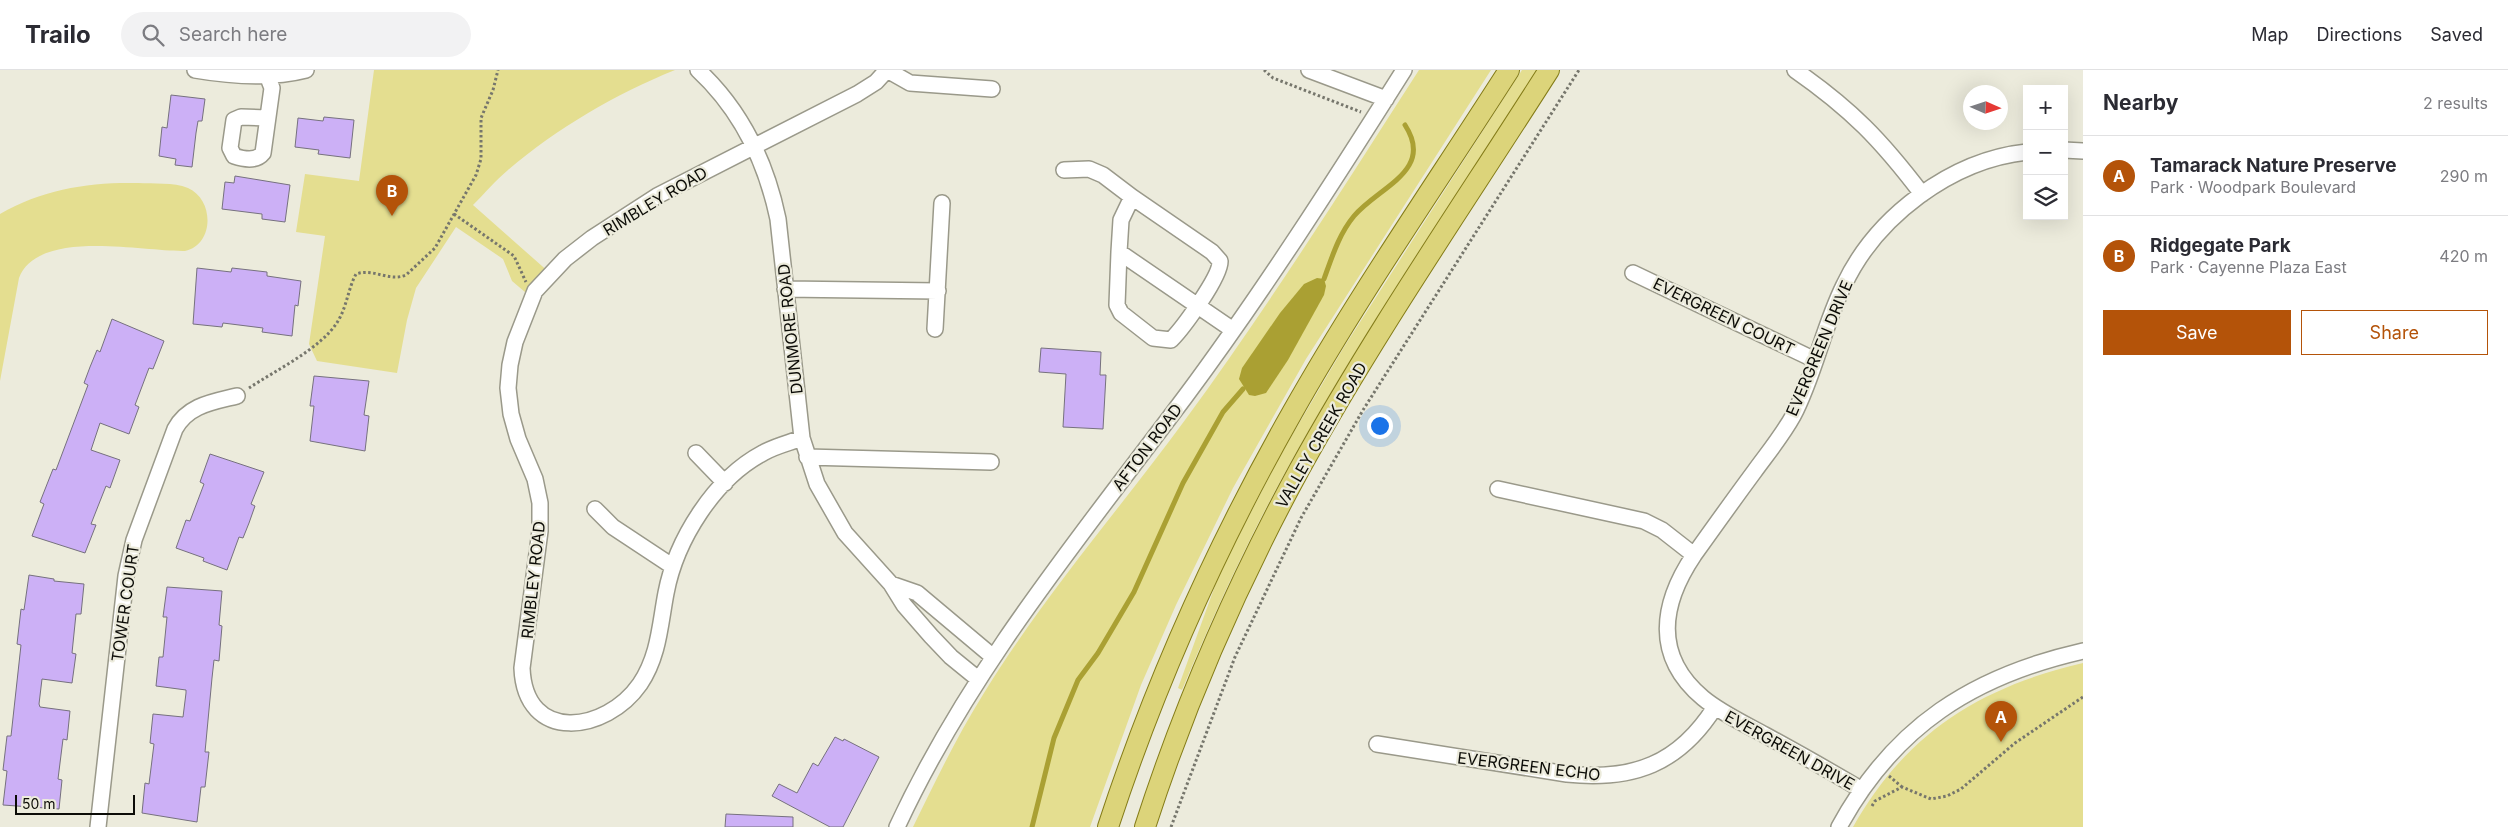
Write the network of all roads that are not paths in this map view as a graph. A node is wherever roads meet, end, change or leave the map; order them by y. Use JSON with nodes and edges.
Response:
{"nodes":[{"id":1,"x":195,"y":70,"type":"edge"},
{"id":2,"x":306,"y":70,"type":"edge"},
{"id":3,"x":698,"y":70,"type":"edge"},
{"id":4,"x":887,"y":70,"type":"edge"},
{"id":5,"x":1309,"y":70,"type":"edge"},
{"id":6,"x":1404,"y":70,"type":"edge"},
{"id":7,"x":1508,"y":70,"type":"edge"},
{"id":8,"x":1549,"y":70,"type":"edge"},
{"id":9,"x":1795,"y":70,"type":"edge"},
{"id":10,"x":266,"y":72,"type":"edge"},
{"id":11,"x":992,"y":90,"type":"dead end"},
{"id":12,"x":1386,"y":99,"type":"junction"},
{"id":13,"x":267,"y":118,"type":"dead end"},
{"id":14,"x":754,"y":146,"type":"junction"},
{"id":15,"x":2068,"y":150,"type":"edge"},
{"id":16,"x":2083,"y":151,"type":"edge"},
{"id":17,"x":2023,"y":153,"type":"edge"},
{"id":18,"x":1064,"y":170,"type":"dead end"},
{"id":19,"x":1922,"y":194,"type":"junction"},
{"id":20,"x":1132,"y":197,"type":"junction"},
{"id":21,"x":942,"y":203,"type":"dead end"},
{"id":22,"x":1119,"y":252,"type":"junction"},
{"id":23,"x":1633,"y":273,"type":"dead end"},
{"id":24,"x":785,"y":288,"type":"junction"},
{"id":25,"x":938,"y":291,"type":"junction"},
{"id":26,"x":1197,"y":305,"type":"junction"},
{"id":27,"x":935,"y":329,"type":"dead end"},
{"id":28,"x":1233,"y":330,"type":"junction"},
{"id":29,"x":1816,"y":360,"type":"junction"},
{"id":30,"x":237,"y":396,"type":"road end"},
{"id":31,"x":802,"y":438,"type":"junction"},
{"id":32,"x":696,"y":453,"type":"dead end"},
{"id":33,"x":807,"y":456,"type":"junction"},
{"id":34,"x":991,"y":462,"type":"dead end"},
{"id":35,"x":725,"y":483,"type":"junction"},
{"id":36,"x":1498,"y":489,"type":"dead end"},
{"id":37,"x":595,"y":509,"type":"dead end"},
{"id":38,"x":1694,"y":554,"type":"junction"},
{"id":39,"x":672,"y":566,"type":"junction"},
{"id":40,"x":891,"y":584,"type":"junction"},
{"id":41,"x":2083,"y":651,"type":"edge"},
{"id":42,"x":992,"y":656,"type":"junction"},
{"id":43,"x":978,"y":679,"type":"junction"},
{"id":44,"x":1715,"y":707,"type":"junction"},
{"id":45,"x":1377,"y":744,"type":"dead end"},
{"id":46,"x":1862,"y":790,"type":"junction"},
{"id":47,"x":98,"y":827,"type":"edge"},
{"id":48,"x":897,"y":827,"type":"edge"},
{"id":49,"x":1108,"y":827,"type":"edge"},
{"id":50,"x":1145,"y":827,"type":"edge"},
{"id":51,"x":1839,"y":827,"type":"edge"}],
"edges":[{"from":1,"to":10,"type":"street"},
{"from":2,"to":10,"type":"street"},
{"from":3,"to":14,"type":"street","name":"DUNMORE ROAD"},
{"from":4,"to":11,"type":"street"},
{"from":4,"to":14,"type":"street","name":"RIMBLEY ROAD"},
{"from":5,"to":12,"type":"street"},
{"from":6,"to":12,"type":"street","name":"AFTON ROAD"},
{"from":7,"to":49,"type":"main road"},
{"from":8,"to":50,"type":"main road","name":"VALLEY CREEK ROAD"},
{"from":9,"to":19,"type":"street"},
{"from":10,"to":13,"type":"street"},
{"from":12,"to":28,"type":"street","name":"AFTON ROAD"},
{"from":14,"to":24,"type":"street","name":"DUNMORE ROAD"},
{"from":14,"to":39,"type":"street","name":"RIMBLEY ROAD"},
{"from":15,"to":16,"type":"street"},
{"from":17,"to":19,"type":"street","name":"EVERGREEN DRIVE"},
{"from":18,"to":20,"type":"street"},
{"from":19,"to":29,"type":"street","name":"EVERGREEN DRIVE"},
{"from":20,"to":22,"type":"street"},
{"from":20,"to":26,"type":"street"},
{"from":21,"to":25,"type":"street"},
{"from":22,"to":26,"type":"street"},
{"from":22,"to":26,"type":"street"},
{"from":23,"to":29,"type":"street","name":"EVERGREEN COURT"},
{"from":24,"to":25,"type":"street"},
{"from":24,"to":31,"type":"street","name":"DUNMORE ROAD"},
{"from":25,"to":27,"type":"street"},
{"from":26,"to":28,"type":"street"},
{"from":28,"to":42,"type":"street","name":"AFTON ROAD"},
{"from":29,"to":38,"type":"street","name":"EVERGREEN DRIVE"},
{"from":30,"to":47,"type":"street","name":"TOWER COURT"},
{"from":31,"to":33,"type":"street","name":"DUNMORE ROAD"},
{"from":31,"to":35,"type":"street","name":"RIMBLEY ROAD"},
{"from":32,"to":35,"type":"street"},
{"from":33,"to":34,"type":"street"},
{"from":33,"to":40,"type":"street","name":"DUNMORE ROAD"},
{"from":35,"to":39,"type":"street","name":"RIMBLEY ROAD"},
{"from":36,"to":38,"type":"street"},
{"from":37,"to":39,"type":"street"},
{"from":38,"to":44,"type":"street","name":"EVERGREEN DRIVE"},
{"from":40,"to":42,"type":"street","name":"DUNMORE ROAD"},
{"from":40,"to":43,"type":"street","name":"DUNMORE ROAD"},
{"from":41,"to":46,"type":"street"},
{"from":42,"to":43,"type":"street","name":"AFTON ROAD"},
{"from":43,"to":48,"type":"street","name":"AFTON ROAD"},
{"from":44,"to":45,"type":"street","name":"EVERGREEN ECHO"},
{"from":44,"to":46,"type":"street","name":"EVERGREEN DRIVE"},
{"from":46,"to":51,"type":"street"}]}
